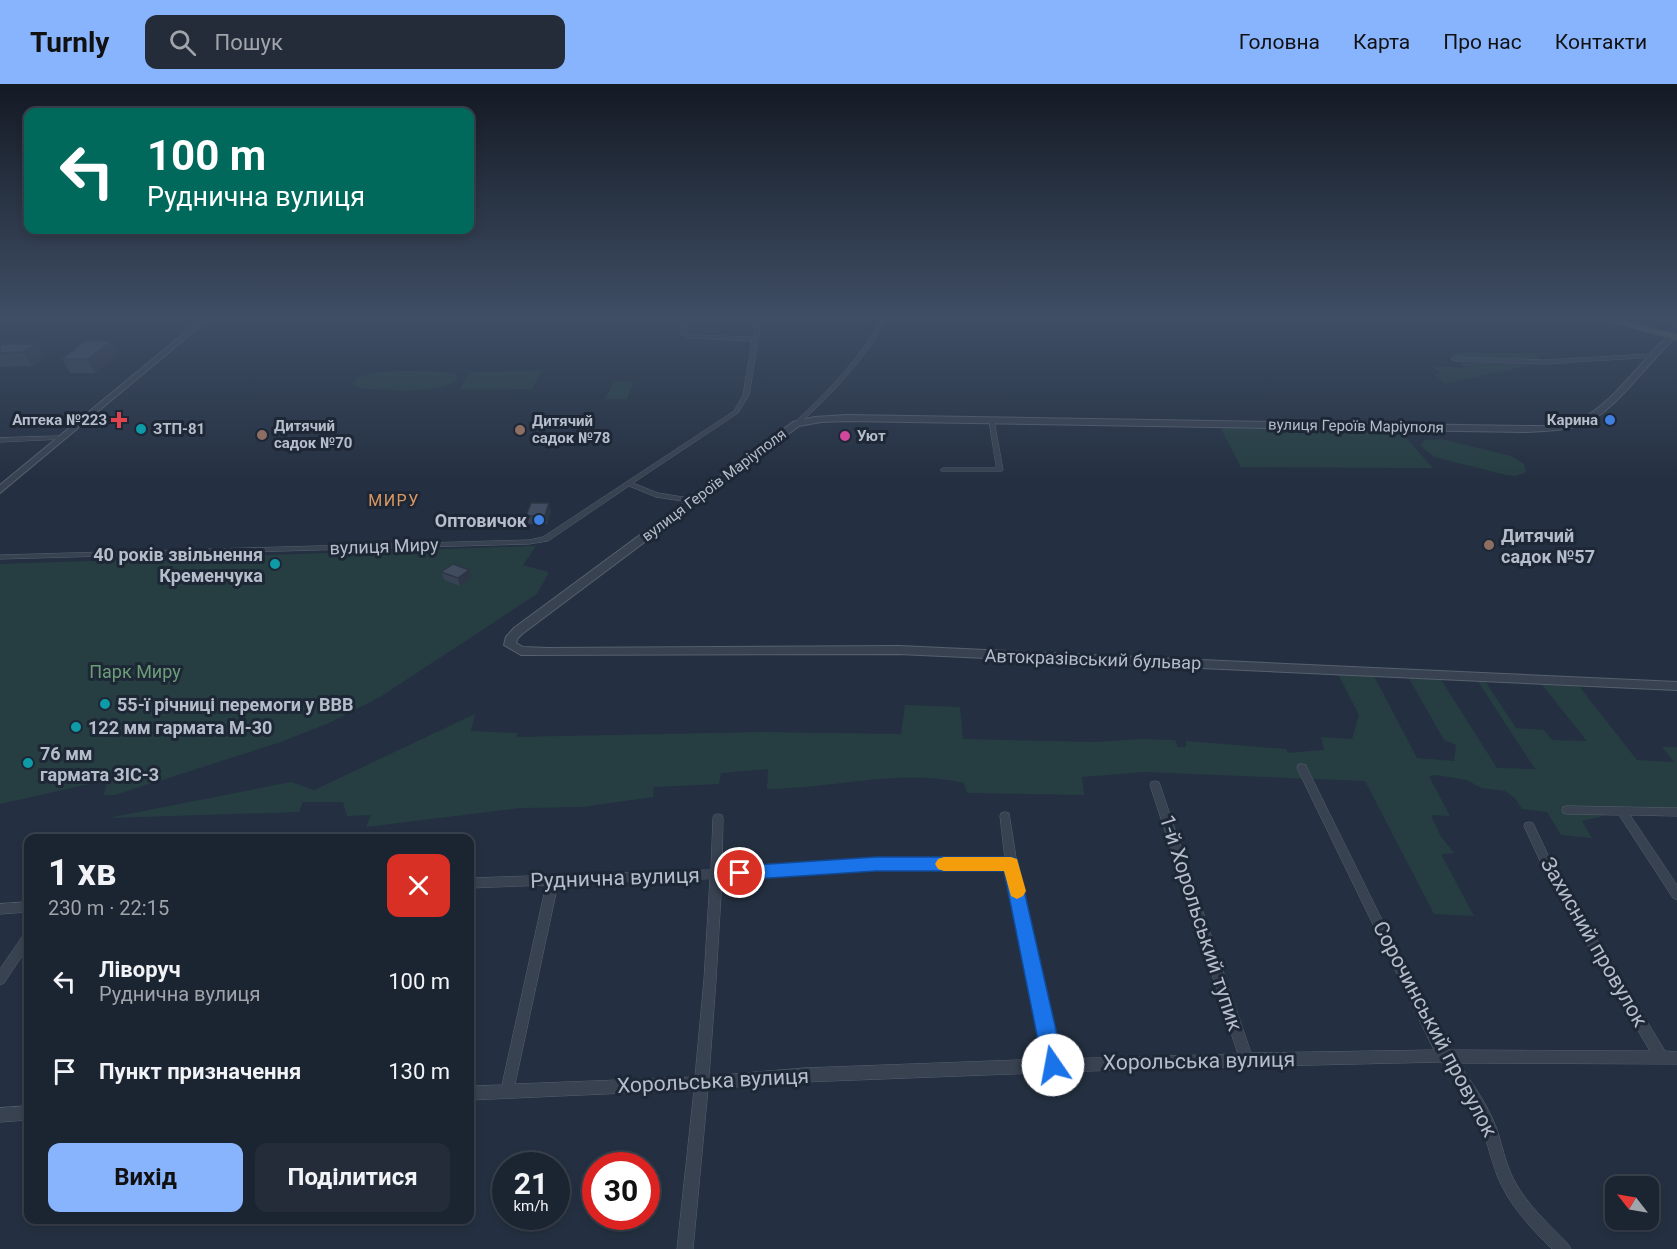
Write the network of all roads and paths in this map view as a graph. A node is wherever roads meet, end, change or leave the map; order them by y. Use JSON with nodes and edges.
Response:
{"nodes":[{"id":1,"x":143,"y":371,"type":"edge"},
{"id":2,"x":749,"y":371,"type":"edge"},
{"id":3,"x":847,"y":371,"type":"edge"},
{"id":4,"x":1637,"y":371,"type":"edge"},
{"id":5,"x":991,"y":420,"type":"junction"},
{"id":6,"x":796,"y":424,"type":"junction"},
{"id":7,"x":62,"y":438,"type":"junction"},
{"id":8,"x":0,"y":440,"type":"edge"},
{"id":9,"x":942,"y":470,"type":"dead end"},
{"id":10,"x":629,"y":484,"type":"junction"},
{"id":11,"x":0,"y":489,"type":"edge"},
{"id":12,"x":692,"y":501,"type":"junction"},
{"id":13,"x":0,"y":556,"type":"edge"},
{"id":14,"x":510,"y":645,"type":"joint"},
{"id":15,"x":1677,"y":686,"type":"edge"},
{"id":16,"x":1302,"y":768,"type":"dead end"},
{"id":17,"x":1155,"y":785,"type":"dead end"},
{"id":18,"x":1567,"y":810,"type":"dead end"},
{"id":19,"x":1621,"y":810,"type":"junction"},
{"id":20,"x":1677,"y":812,"type":"edge"},
{"id":21,"x":1005,"y":816,"type":"dead end"},
{"id":22,"x":718,"y":818,"type":"dead end"},
{"id":23,"x":1529,"y":826,"type":"dead end"},
{"id":24,"x":1011,"y":864,"type":"junction"},
{"id":25,"x":717,"y":874,"type":"junction"},
{"id":26,"x":553,"y":880,"type":"junction"},
{"id":27,"x":474,"y":883,"type":"edge"},
{"id":28,"x":1677,"y":895,"type":"edge"},
{"id":29,"x":24,"y":907,"type":"edge"},
{"id":30,"x":0,"y":909,"type":"edge"},
{"id":31,"x":24,"y":944,"type":"edge"},
{"id":32,"x":0,"y":979,"type":"edge"},
{"id":33,"x":1444,"y":1056,"type":"junction"},
{"id":34,"x":1661,"y":1057,"type":"junction"},
{"id":35,"x":1677,"y":1058,"type":"edge"},
{"id":36,"x":1247,"y":1060,"type":"junction"},
{"id":37,"x":1053,"y":1065,"type":"junction"},
{"id":38,"x":703,"y":1083,"type":"junction"},
{"id":39,"x":507,"y":1092,"type":"junction"},
{"id":40,"x":474,"y":1093,"type":"edge"},
{"id":41,"x":24,"y":1113,"type":"edge"},
{"id":42,"x":0,"y":1115,"type":"edge"},
{"id":43,"x":685,"y":1249,"type":"edge"},
{"id":44,"x":1563,"y":1249,"type":"edge"}],
"edges":[{"from":1,"to":7,"type":"street"},
{"from":2,"to":10,"type":"street","name":"вулиця Миру"},
{"from":3,"to":6,"type":"street"},
{"from":4,"to":5,"type":"street","name":"вулиця Героїв Маріуполя"},
{"from":5,"to":6,"type":"street","name":"вулиця Героїв Маріуполя"},
{"from":5,"to":9,"type":"street"},
{"from":6,"to":12,"type":"street","name":"вулиця Героїв Маріуполя"},
{"from":7,"to":8,"type":"street"},
{"from":7,"to":11,"type":"street"},
{"from":10,"to":12,"type":"street"},
{"from":10,"to":13,"type":"street","name":"вулиця Миру"},
{"from":12,"to":14,"type":"street","name":"вулиця Героїв Маріуполя"},
{"from":14,"to":15,"type":"street","name":"Автокразівський бульвар"},
{"from":16,"to":33,"type":"street","name":"Сорочинський провулок"},
{"from":17,"to":36,"type":"street","name":"1-й Хорольський тупик"},
{"from":18,"to":19,"type":"street"},
{"from":19,"to":20,"type":"street"},
{"from":19,"to":28,"type":"street"},
{"from":21,"to":24,"type":"street"},
{"from":22,"to":25,"type":"street"},
{"from":23,"to":34,"type":"street","name":"Захисний провулок"},
{"from":24,"to":25,"type":"street","name":"Руднична вулиця"},
{"from":24,"to":37,"type":"street"},
{"from":25,"to":26,"type":"street","name":"Руднична вулиця"},
{"from":25,"to":38,"type":"street"},
{"from":26,"to":27,"type":"street","name":"Руднична вулиця"},
{"from":26,"to":39,"type":"street"},
{"from":29,"to":30,"type":"street"},
{"from":31,"to":32,"type":"street"},
{"from":33,"to":34,"type":"street","name":"Хорольська вулиця"},
{"from":33,"to":36,"type":"street","name":"Хорольська вулиця"},
{"from":33,"to":44,"type":"street","name":"Сорочинський провулок"},
{"from":34,"to":35,"type":"street","name":"Хорольська вулиця"},
{"from":36,"to":37,"type":"street","name":"Хорольська вулиця"},
{"from":37,"to":38,"type":"street","name":"Хорольська вулиця"},
{"from":38,"to":39,"type":"street","name":"Хорольська вулиця"},
{"from":38,"to":43,"type":"street"},
{"from":39,"to":40,"type":"street","name":"Хорольська вулиця"},
{"from":41,"to":42,"type":"street"}]}
